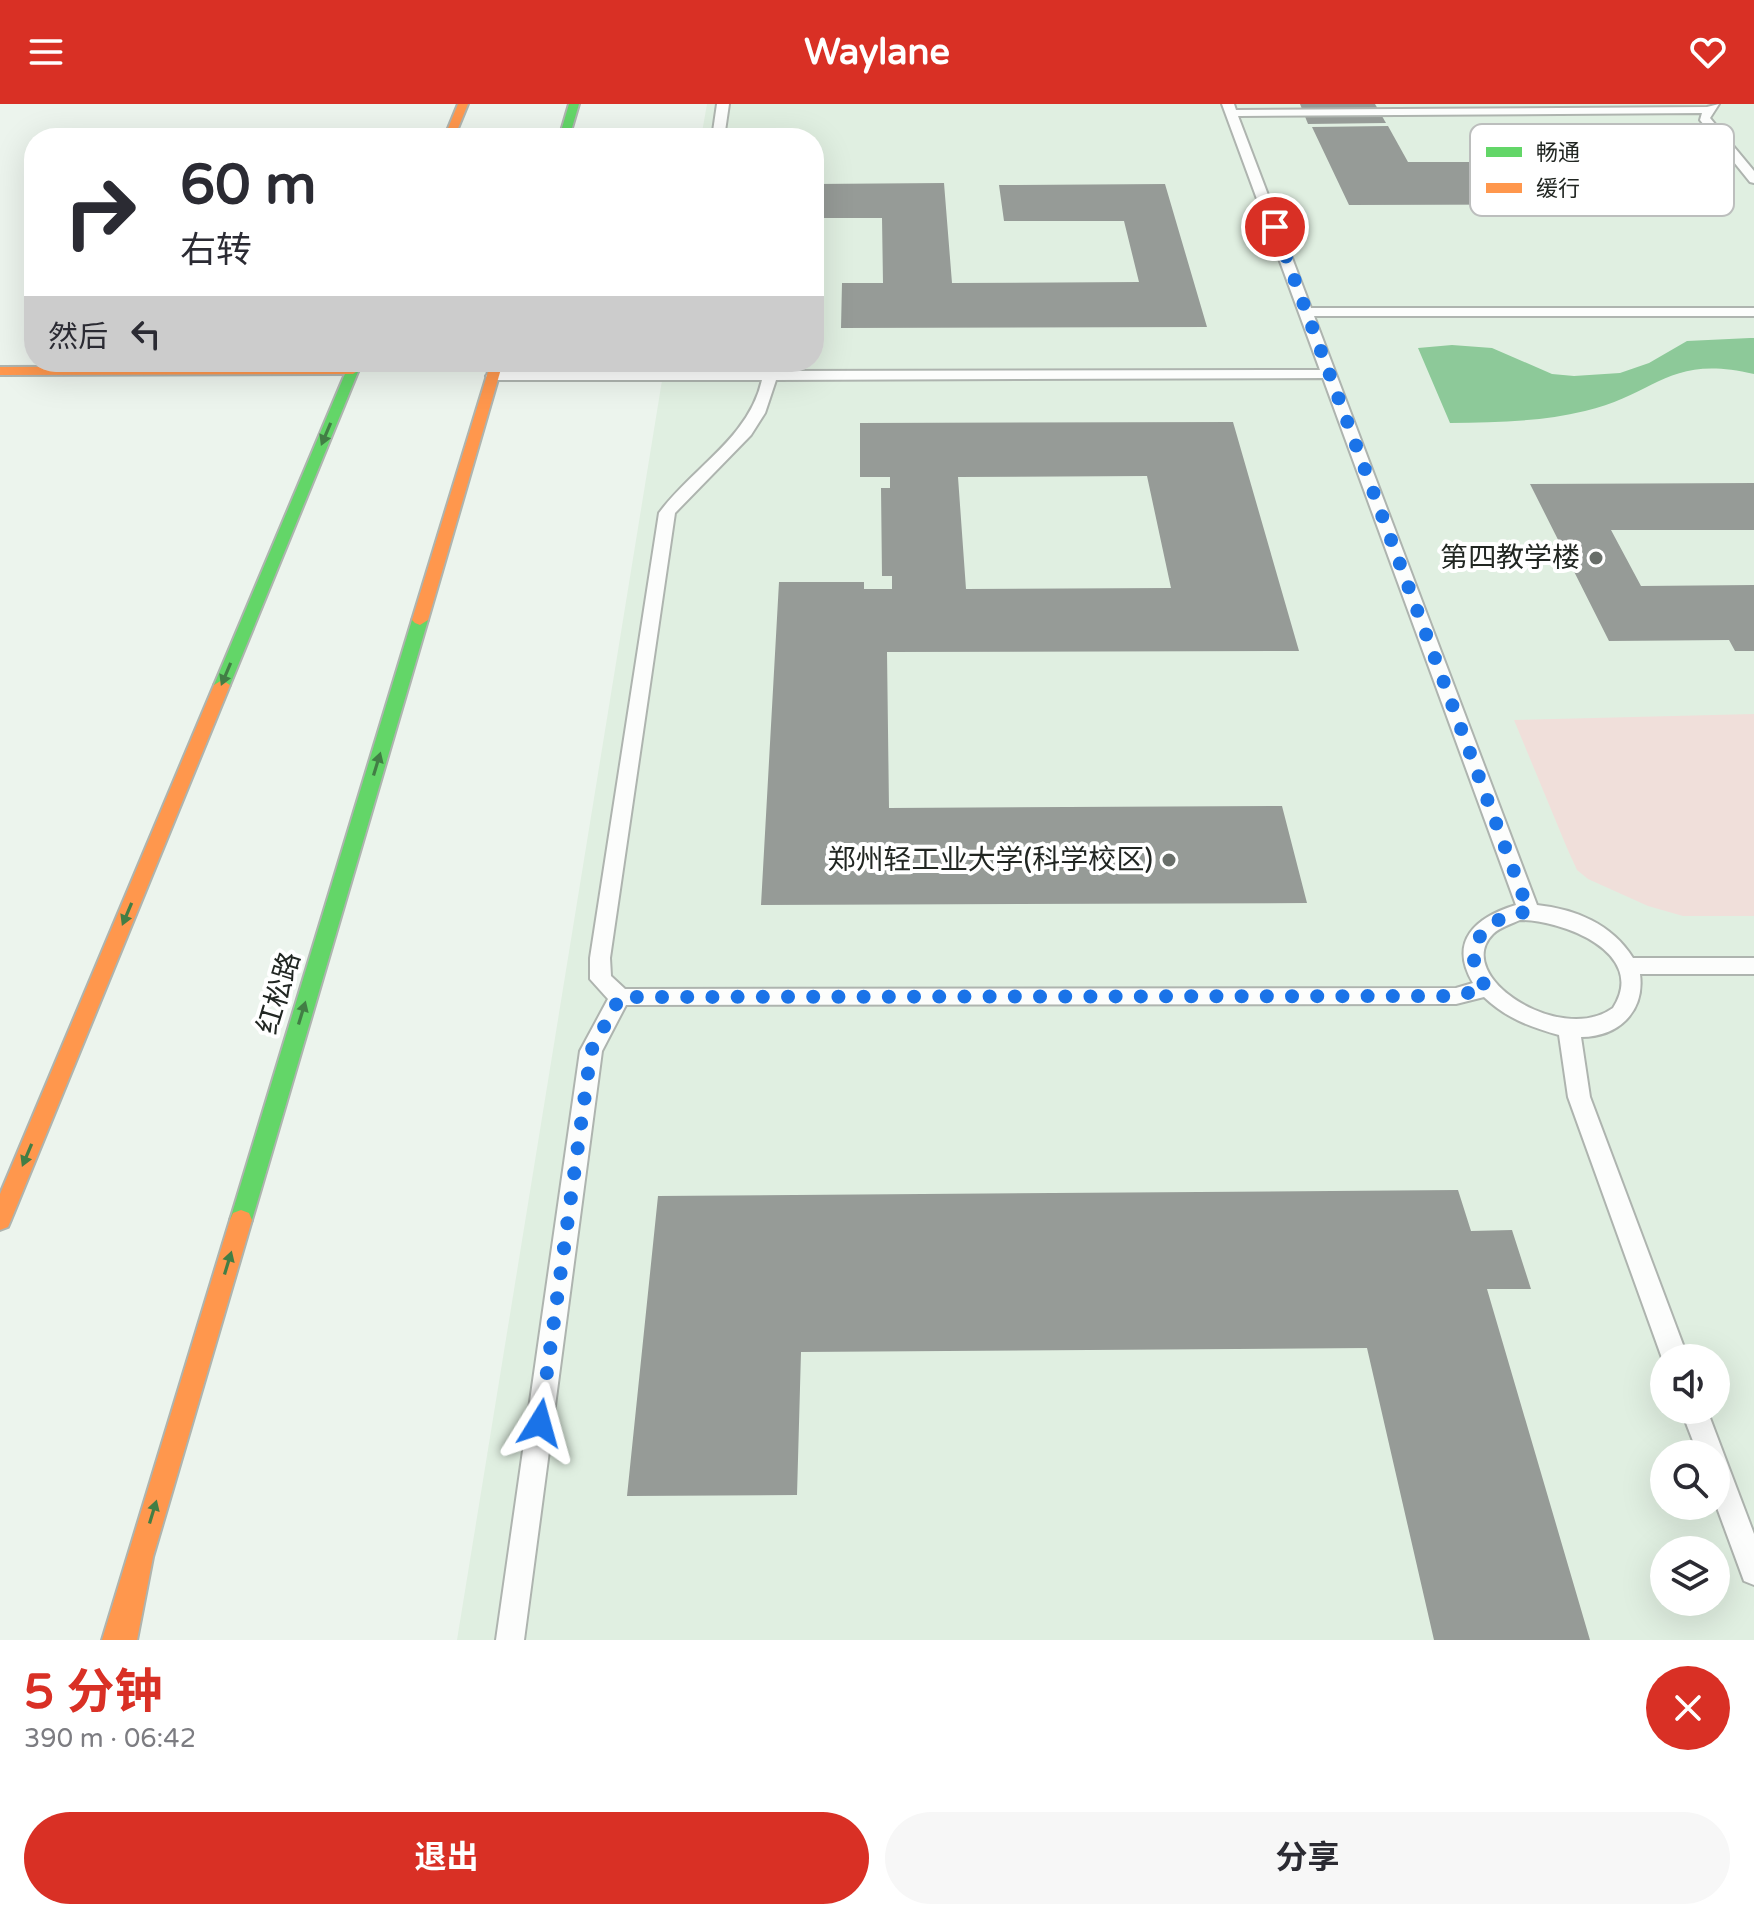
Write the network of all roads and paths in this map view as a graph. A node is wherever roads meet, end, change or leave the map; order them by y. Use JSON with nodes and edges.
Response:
{"nodes":[{"id":1,"x":463,"y":104,"type":"edge"},
{"id":2,"x":574,"y":104,"type":"edge"},
{"id":3,"x":723,"y":104,"type":"edge"},
{"id":4,"x":1711,"y":107,"type":"edge"},
{"id":5,"x":1230,"y":108,"type":"edge"},
{"id":6,"x":1709,"y":124,"type":"edge"},
{"id":7,"x":453,"y":128,"type":"edge"},
{"id":8,"x":567,"y":128,"type":"edge"},
{"id":9,"x":719,"y":128,"type":"edge"},
{"id":10,"x":1734,"y":155,"type":"edge"},
{"id":11,"x":1754,"y":179,"type":"edge"},
{"id":12,"x":1307,"y":312,"type":"junction"},
{"id":13,"x":1754,"y":312,"type":"edge"},
{"id":14,"x":824,"y":369,"type":"edge"},
{"id":15,"x":0,"y":371,"type":"edge"},
{"id":16,"x":24,"y":371,"type":"edge"},
{"id":17,"x":352,"y":372,"type":"edge"},
{"id":18,"x":494,"y":372,"type":"edge"},
{"id":19,"x":771,"y":372,"type":"edge"},
{"id":20,"x":1330,"y":374,"type":"junction"},
{"id":21,"x":1529,"y":912,"type":"junction"},
{"id":22,"x":1628,"y":966,"type":"junction"},
{"id":23,"x":1754,"y":966,"type":"edge"},
{"id":24,"x":1487,"y":988,"type":"junction"},
{"id":25,"x":620,"y":997,"type":"junction"},
{"id":26,"x":1569,"y":1030,"type":"junction"},
{"id":27,"x":0,"y":1220,"type":"edge"},
{"id":28,"x":1670,"y":1344,"type":"edge"},
{"id":29,"x":1730,"y":1506,"type":"edge"},
{"id":30,"x":140,"y":1557,"type":"junction"},
{"id":31,"x":1754,"y":1571,"type":"edge"},
{"id":32,"x":115,"y":1640,"type":"edge"},
{"id":33,"x":124,"y":1640,"type":"edge"},
{"id":34,"x":510,"y":1640,"type":"edge"}],
"edges":[{"from":1,"to":7,"type":"main road"},
{"from":2,"to":8,"type":"main road"},
{"from":3,"to":9,"type":"lane"},
{"from":4,"to":5,"type":"lane"},
{"from":4,"to":6,"type":"lane"},
{"from":5,"to":12,"type":"lane"},
{"from":10,"to":11,"type":"lane"},
{"from":12,"to":13,"type":"lane"},
{"from":12,"to":20,"type":"lane"},
{"from":14,"to":20,"type":"lane"},
{"from":15,"to":16,"type":"main road"},
{"from":17,"to":27,"type":"main road","one_way":true},
{"from":30,"to":18,"type":"main road","name":"红松路","one_way":true},
{"from":19,"to":25,"type":"lane"},
{"from":20,"to":21,"type":"lane"},
{"from":21,"to":22,"type":"lane"},
{"from":21,"to":24,"type":"lane"},
{"from":22,"to":23,"type":"lane"},
{"from":22,"to":26,"type":"lane"},
{"from":24,"to":25,"type":"lane"},
{"from":24,"to":26,"type":"lane"},
{"from":25,"to":34,"type":"lane"},
{"from":26,"to":28,"type":"lane"},
{"from":29,"to":31,"type":"lane"},
{"from":30,"to":32,"type":"main road","name":"红松路"},
{"from":30,"to":33,"type":"main road"}]}
